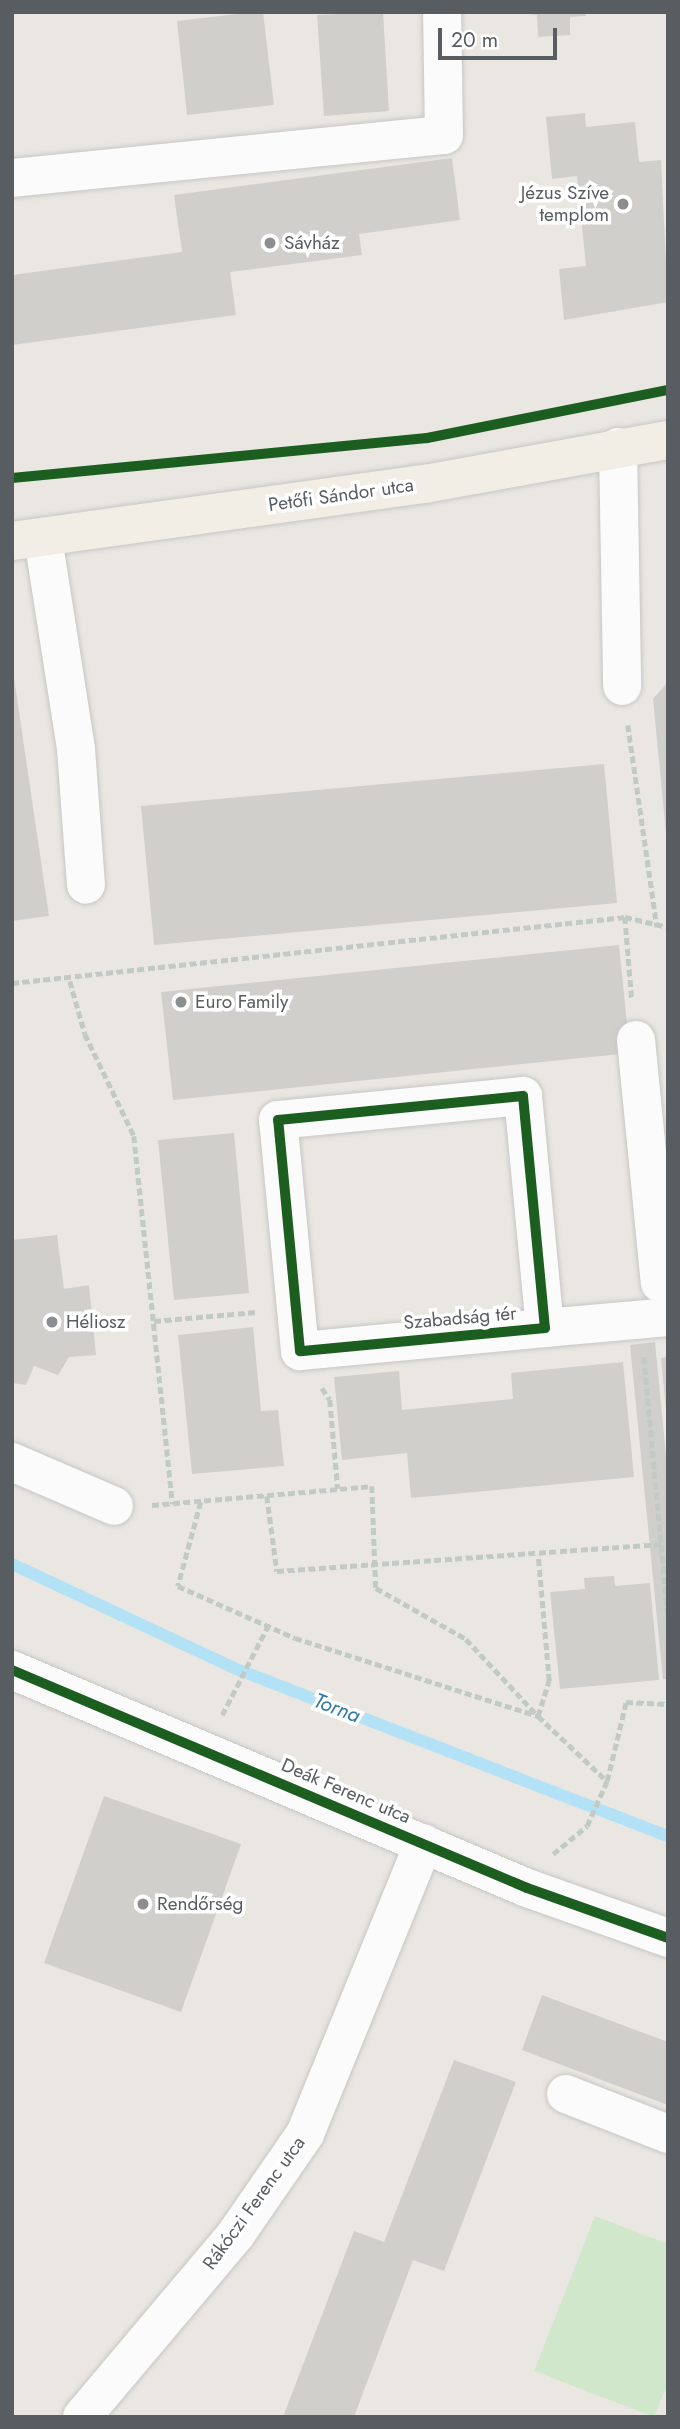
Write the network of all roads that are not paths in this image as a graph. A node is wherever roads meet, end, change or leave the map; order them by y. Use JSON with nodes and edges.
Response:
{"nodes":[{"id":1,"x":442,"y":12,"type":"edge"},
{"id":2,"x":12,"y":178,"type":"edge"},
{"id":3,"x":668,"y":440,"type":"edge"},
{"id":4,"x":618,"y":447,"type":"junction"},
{"id":5,"x":28,"y":540,"type":"edge"},
{"id":6,"x":622,"y":685,"type":"road end"},
{"id":7,"x":86,"y":885,"type":"dead end"},
{"id":8,"x":636,"y":1040,"type":"road end"},
{"id":9,"x":664,"y":1300,"type":"edge"},
{"id":10,"x":545,"y":1328,"type":"junction"},
{"id":11,"x":12,"y":1462,"type":"edge"},
{"id":12,"x":114,"y":1506,"type":"dead end"},
{"id":13,"x":12,"y":1670,"type":"edge"},
{"id":14,"x":424,"y":1843,"type":"junction"},
{"id":15,"x":668,"y":1938,"type":"edge"},
{"id":16,"x":566,"y":2094,"type":"dead end"},
{"id":17,"x":668,"y":2134,"type":"edge"},
{"id":18,"x":82,"y":2417,"type":"edge"}],
"edges":[{"from":1,"to":2,"type":"street"},
{"from":3,"to":4,"type":"main road","name":"Petőfi Sándor utca"},
{"from":4,"to":5,"type":"main road","name":"Petőfi Sándor utca"},
{"from":4,"to":6,"type":"street"},
{"from":5,"to":7,"type":"street"},
{"from":8,"to":9,"type":"street"},
{"from":9,"to":10,"type":"street","name":"Szabadság tér"},
{"from":10,"to":10,"type":"street","name":"Szabadság tér"},
{"from":11,"to":12,"type":"street"},
{"from":13,"to":14,"type":"street","name":"Deák Ferenc utca"},
{"from":14,"to":15,"type":"street","name":"Deák Ferenc utca"},
{"from":14,"to":18,"type":"street","name":"Rákóczi Ferenc utca"},
{"from":16,"to":17,"type":"street"}]}
